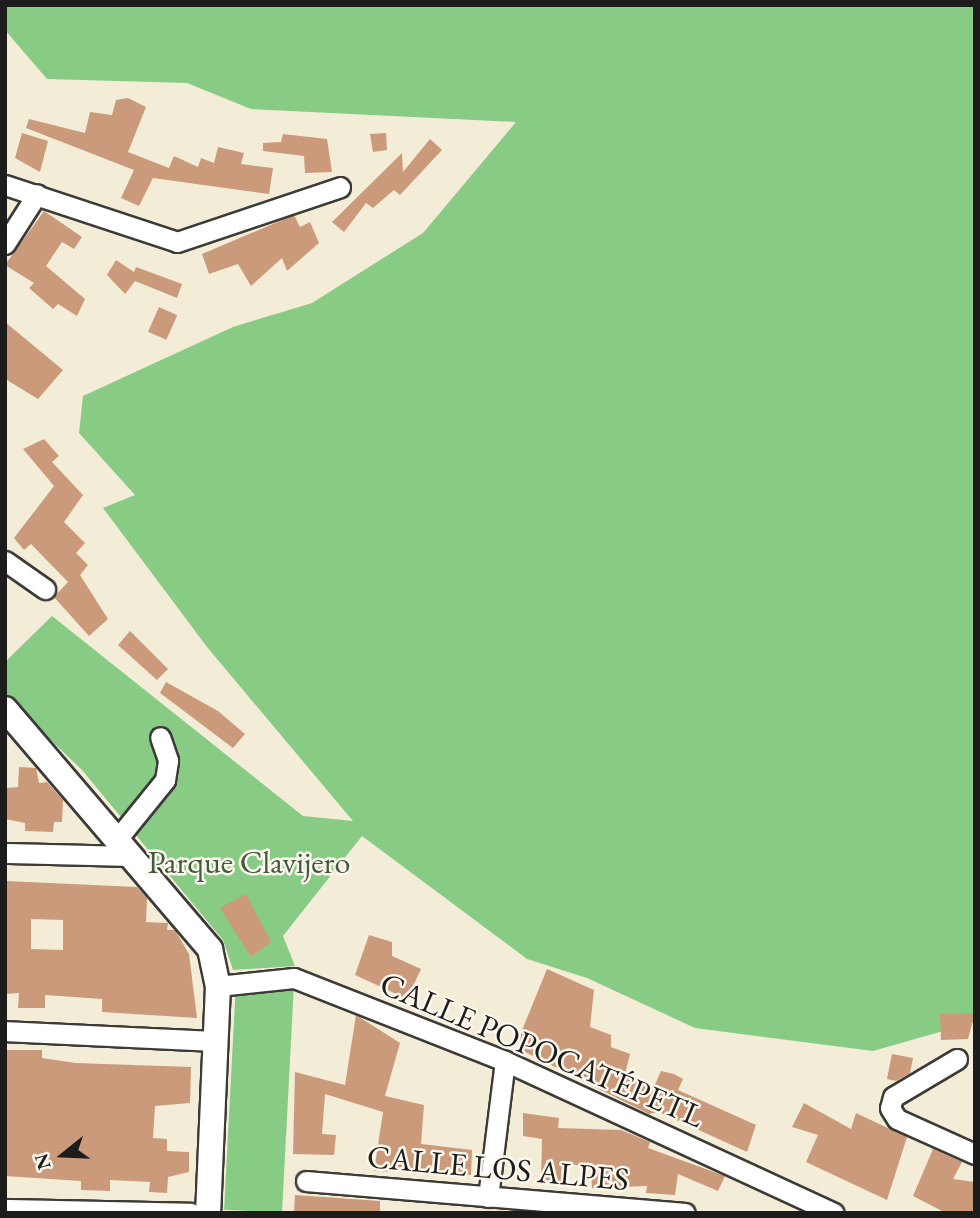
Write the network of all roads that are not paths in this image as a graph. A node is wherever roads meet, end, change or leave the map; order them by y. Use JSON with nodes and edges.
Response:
{"nodes":[{"id":1,"x":5,"y":185,"type":"edge"},
{"id":2,"x":340,"y":187,"type":"dead end"},
{"id":3,"x":37,"y":194,"type":"junction"},
{"id":4,"x":5,"y":244,"type":"edge"},
{"id":5,"x":5,"y":561,"type":"edge"},
{"id":6,"x":45,"y":589,"type":"dead end"},
{"id":7,"x":5,"y":709,"type":"edge"},
{"id":8,"x":160,"y":737,"type":"dead end"},
{"id":9,"x":125,"y":847,"type":"junction"},
{"id":10,"x":5,"y":853,"type":"edge"},
{"id":11,"x":218,"y":986,"type":"junction"},
{"id":12,"x":5,"y":1031,"type":"edge"},
{"id":13,"x":216,"y":1041,"type":"junction"},
{"id":14,"x":957,"y":1059,"type":"dead end"},
{"id":15,"x":505,"y":1060,"type":"junction"},
{"id":16,"x":975,"y":1154,"type":"edge"},
{"id":17,"x":306,"y":1181,"type":"dead end"},
{"id":18,"x":488,"y":1197,"type":"junction"},
{"id":19,"x":5,"y":1209,"type":"edge"},
{"id":20,"x":601,"y":1211,"type":"edge"},
{"id":21,"x":191,"y":1213,"type":"edge"},
{"id":22,"x":208,"y":1213,"type":"edge"},
{"id":23,"x":685,"y":1213,"type":"edge"},
{"id":24,"x":834,"y":1213,"type":"edge"}],
"edges":[{"from":1,"to":3,"type":"street"},
{"from":2,"to":3,"type":"street"},
{"from":3,"to":4,"type":"street"},
{"from":5,"to":6,"type":"street"},
{"from":7,"to":9,"type":"street"},
{"from":8,"to":9,"type":"street"},
{"from":9,"to":10,"type":"street"},
{"from":9,"to":11,"type":"street"},
{"from":11,"to":13,"type":"street"},
{"from":11,"to":15,"type":"street","name":"CALLE POPOCATÉPETL"},
{"from":12,"to":13,"type":"street"},
{"from":13,"to":22,"type":"street"},
{"from":14,"to":16,"type":"street"},
{"from":15,"to":18,"type":"street"},
{"from":15,"to":24,"type":"street","name":"CALLE POPOCATÉPETL"},
{"from":17,"to":18,"type":"street","name":"CALLE LOS ALPES"},
{"from":18,"to":20,"type":"street","name":"CALLE LOS ALPES"},
{"from":19,"to":21,"type":"street"},
{"from":20,"to":23,"type":"street","name":"CALLE LOS ALPES"}]}
